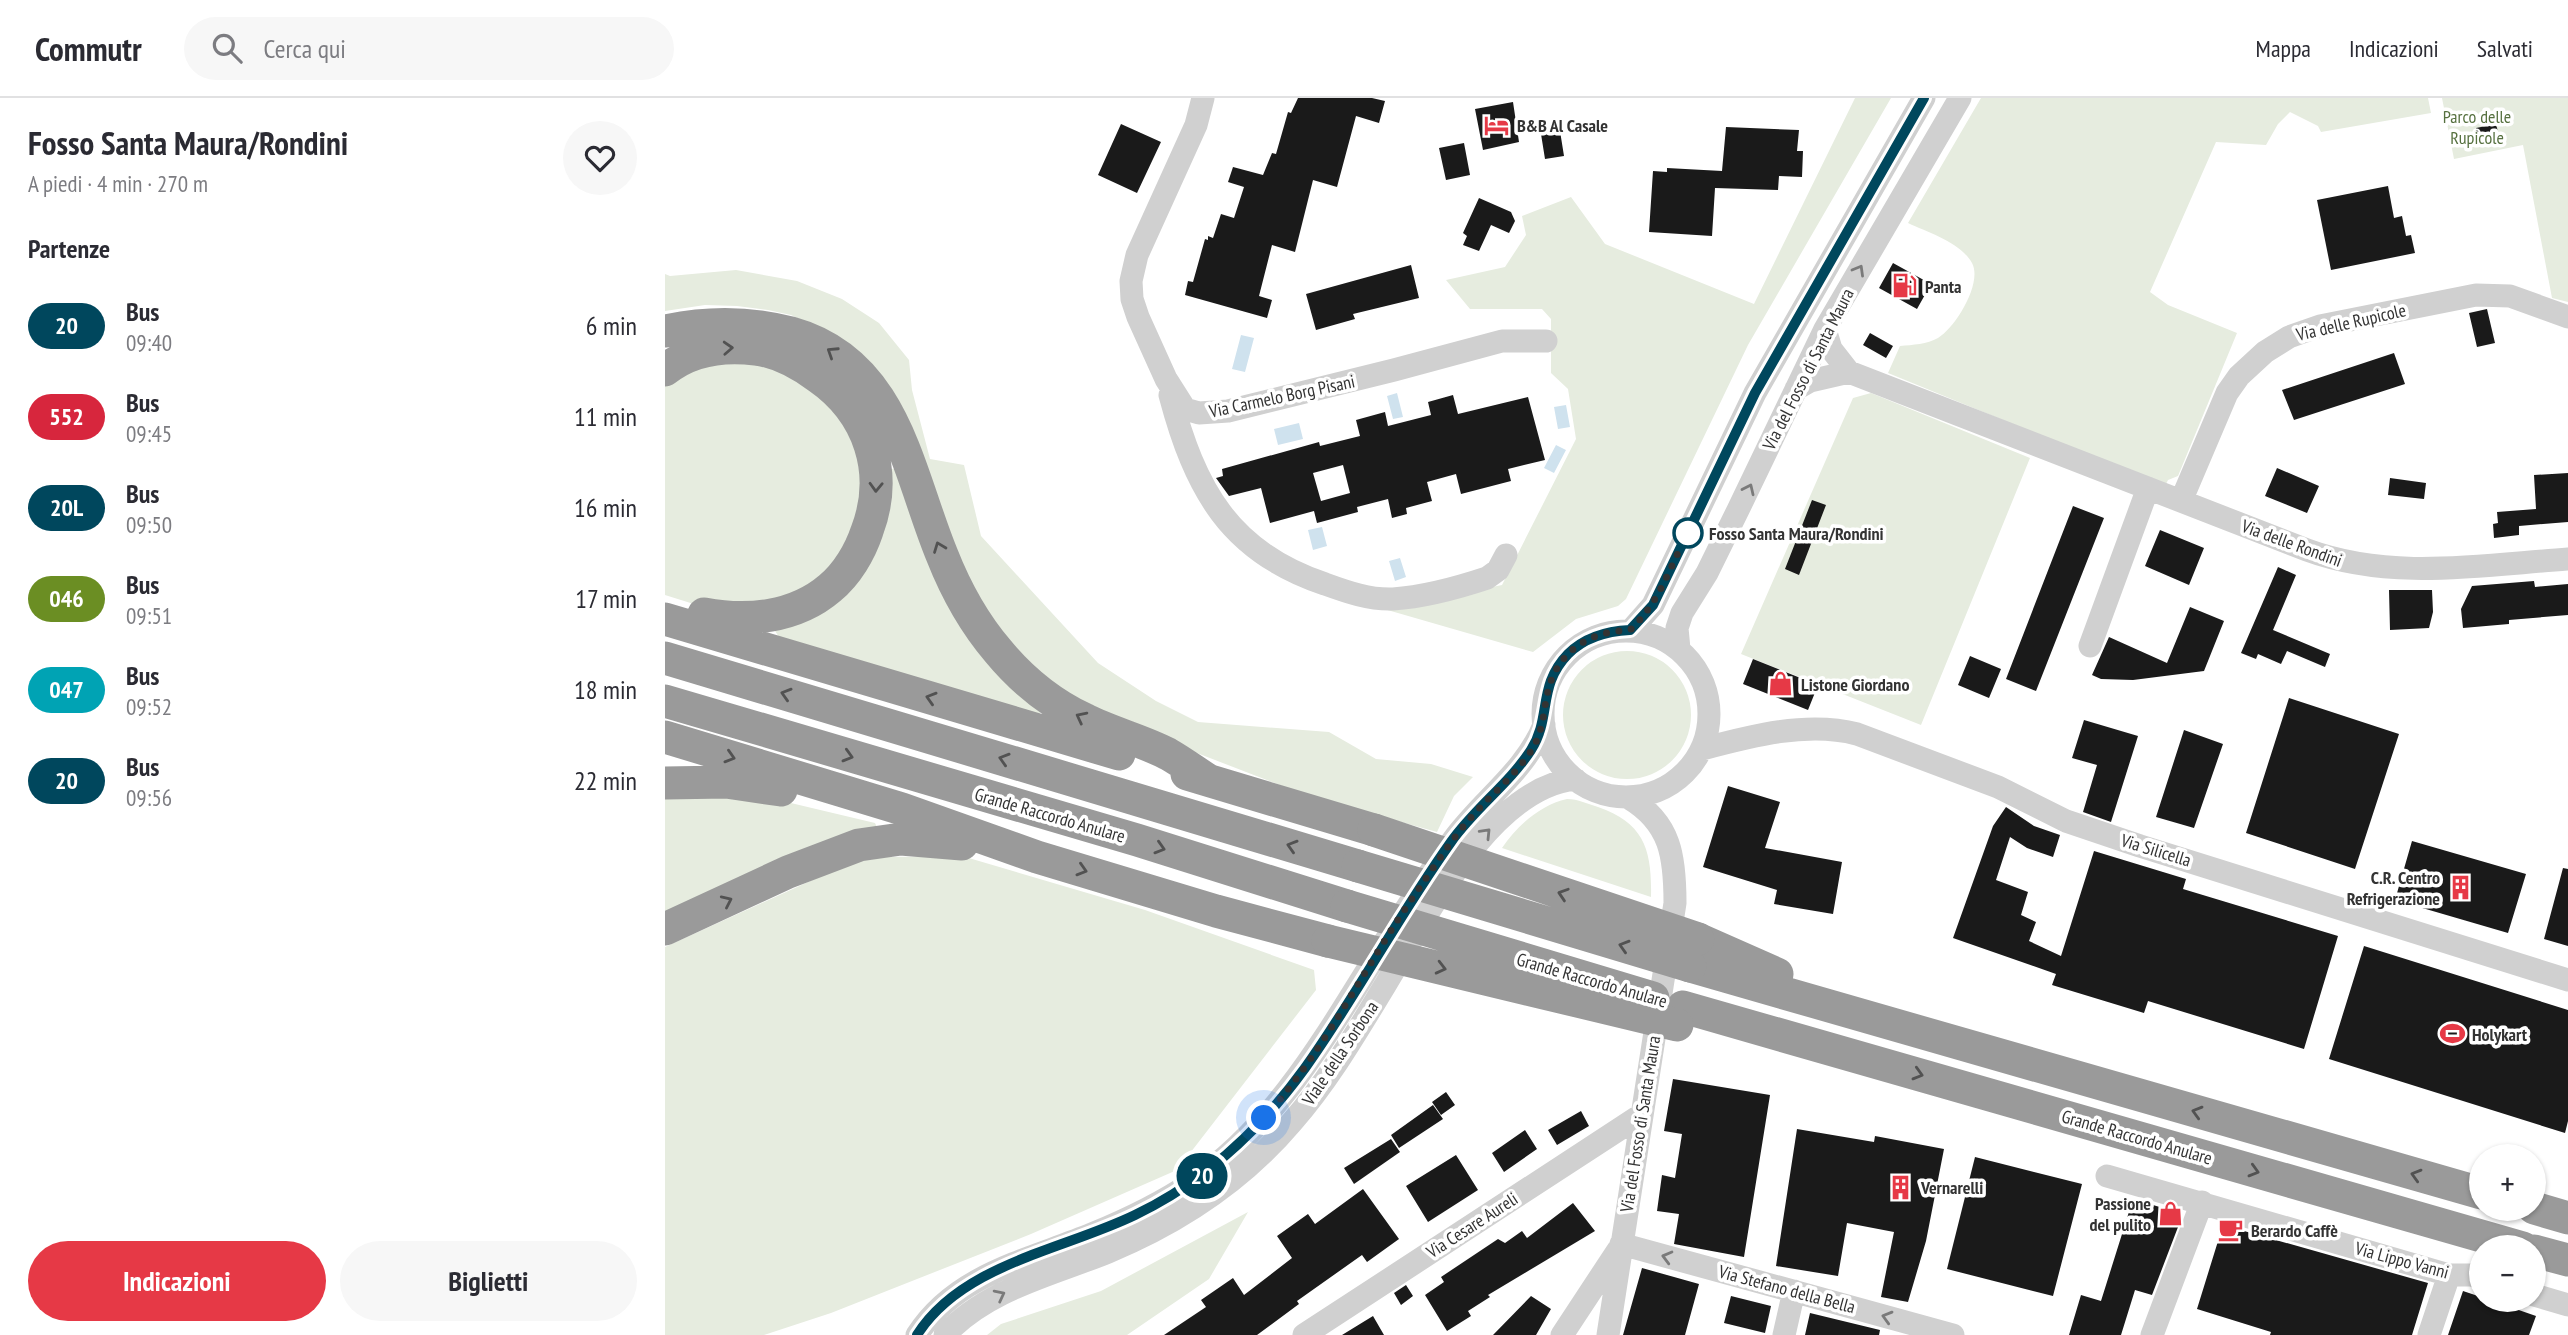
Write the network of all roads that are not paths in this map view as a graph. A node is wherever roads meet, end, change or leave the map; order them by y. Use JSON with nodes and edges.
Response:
{"nodes":[{"id":1,"x":1203,"y":98,"type":"edge"},
{"id":2,"x":1924,"y":98,"type":"edge"},
{"id":3,"x":1960,"y":98,"type":"edge"},
{"id":4,"x":2568,"y":317,"type":"edge"},
{"id":5,"x":1825,"y":329,"type":"junction"},
{"id":6,"x":665,"y":331,"type":"edge"},
{"id":7,"x":1546,"y":341,"type":"dead end"},
{"id":8,"x":665,"y":370,"type":"edge"},
{"id":9,"x":1849,"y":372,"type":"junction"},
{"id":10,"x":1165,"y":379,"type":"junction"},
{"id":11,"x":1796,"y":389,"type":"junction"},
{"id":12,"x":2148,"y":488,"type":"junction"},
{"id":13,"x":2181,"y":501,"type":"junction"},
{"id":14,"x":1506,"y":555,"type":"dead end"},
{"id":15,"x":2568,"y":559,"type":"edge"},
{"id":16,"x":665,"y":606,"type":"edge"},
{"id":17,"x":665,"y":619,"type":"edge"},
{"id":18,"x":1630,"y":630,"type":"junction"},
{"id":19,"x":2090,"y":646,"type":"dead end"},
{"id":20,"x":1679,"y":649,"type":"junction"},
{"id":21,"x":665,"y":658,"type":"edge"},
{"id":22,"x":665,"y":701,"type":"edge"},
{"id":23,"x":1710,"y":709,"type":"junction"},
{"id":24,"x":1544,"y":724,"type":"junction"},
{"id":25,"x":665,"y":737,"type":"edge"},
{"id":26,"x":1748,"y":737,"type":"junction"},
{"id":27,"x":1702,"y":749,"type":"junction"},
{"id":28,"x":1574,"y":779,"type":"junction"},
{"id":29,"x":1207,"y":780,"type":"junction"},
{"id":30,"x":665,"y":783,"type":"edge"},
{"id":31,"x":1672,"y":785,"type":"junction"},
{"id":32,"x":1629,"y":798,"type":"junction"},
{"id":33,"x":902,"y":809,"type":"junction"},
{"id":34,"x":1664,"y":830,"type":"junction"},
{"id":35,"x":1037,"y":857,"type":"junction"},
{"id":36,"x":665,"y":929,"type":"edge"},
{"id":37,"x":1694,"y":953,"type":"junction"},
{"id":38,"x":2568,"y":980,"type":"edge"},
{"id":39,"x":1680,"y":1016,"type":"junction"},
{"id":40,"x":1641,"y":1115,"type":"junction"},
{"id":41,"x":2107,"y":1176,"type":"dead end"},
{"id":42,"x":2469,"y":1190,"type":"edge"},
{"id":43,"x":2202,"y":1202,"type":"junction"},
{"id":44,"x":2546,"y":1212,"type":"edge"},
{"id":45,"x":2568,"y":1218,"type":"edge"},
{"id":46,"x":2478,"y":1235,"type":"edge"},
{"id":47,"x":1621,"y":1244,"type":"junction"},
{"id":48,"x":2546,"y":1254,"type":"edge"},
{"id":49,"x":2568,"y":1260,"type":"edge"},
{"id":50,"x":2449,"y":1275,"type":"junction"},
{"id":51,"x":2469,"y":1275,"type":"edge"},
{"id":52,"x":1794,"y":1291,"type":"junction"},
{"id":53,"x":2546,"y":1298,"type":"edge"},
{"id":54,"x":2568,"y":1305,"type":"edge"},
{"id":55,"x":1578,"y":1308,"type":"junction"},
{"id":56,"x":1610,"y":1324,"type":"edge"},
{"id":57,"x":1939,"y":1333,"type":"edge"},
{"id":58,"x":917,"y":1335,"type":"edge"},
{"id":59,"x":945,"y":1335,"type":"edge"},
{"id":60,"x":1304,"y":1335,"type":"edge"},
{"id":61,"x":1562,"y":1335,"type":"edge"},
{"id":62,"x":1784,"y":1335,"type":"edge"},
{"id":63,"x":2152,"y":1335,"type":"edge"},
{"id":64,"x":2429,"y":1335,"type":"edge"}],
"edges":[{"from":1,"to":10,"type":"street","name":"Via Carmelo Borg Pisani"},
{"from":2,"to":18,"type":"street","name":"Via del Fosso di Santa Maura"},
{"from":5,"to":3,"type":"street","name":"Via del Fosso di Santa Maura","one_way":true},
{"from":4,"to":13,"type":"street","name":"Via delle Rupicole"},
{"from":5,"to":9,"type":"street"},
{"from":5,"to":11,"type":"street","name":"Via del Fosso di Santa Maura"},
{"from":29,"to":6,"type":"highway","one_way":true},
{"from":7,"to":10,"type":"street","name":"Via Carmelo Borg Pisani"},
{"from":8,"to":16,"type":"highway","one_way":true},
{"from":9,"to":11,"type":"street"},
{"from":9,"to":12,"type":"street","name":"Via delle Rondini"},
{"from":10,"to":14,"type":"street"},
{"from":20,"to":11,"type":"street","name":"Via del Fosso di Santa Maura","one_way":true},
{"from":12,"to":13,"type":"street","name":"Via delle Rondini"},
{"from":12,"to":19,"type":"street"},
{"from":13,"to":15,"type":"street","name":"Via delle Rondini"},
{"from":29,"to":17,"type":"highway","one_way":true},
{"from":18,"to":20,"type":"street"},
{"from":18,"to":24,"type":"street"},
{"from":20,"to":23,"type":"street"},
{"from":37,"to":21,"type":"highway","one_way":true,"bridge":true},
{"from":22,"to":39,"type":"highway","name":"Grande Raccordo Anulare","one_way":true,"bridge":true},
{"from":23,"to":26,"type":"street"},
{"from":23,"to":27,"type":"street"},
{"from":24,"to":28,"type":"street"},
{"from":24,"to":58,"type":"street","name":"Viale della Sorbona"},
{"from":25,"to":33,"type":"highway","one_way":true},
{"from":26,"to":27,"type":"street","name":"Via Silicella"},
{"from":26,"to":38,"type":"street","name":"Via Silicella"},
{"from":27,"to":31,"type":"street"},
{"from":28,"to":32,"type":"street"},
{"from":59,"to":28,"type":"street","name":"Viale della Sorbona","one_way":true},
{"from":37,"to":29,"type":"highway","one_way":true,"bridge":true},
{"from":30,"to":33,"type":"highway"},
{"from":31,"to":32,"type":"street"},
{"from":31,"to":34,"type":"street","name":"Via del Fosso di Santa Maura"},
{"from":32,"to":34,"type":"street","name":"Via del Fosso di Santa Maura"},
{"from":33,"to":35,"type":"highway"},
{"from":34,"to":40,"type":"street","name":"Via del Fosso di Santa Maura"},
{"from":36,"to":35,"type":"highway","one_way":true},
{"from":35,"to":39,"type":"highway","one_way":true,"bridge":true},
{"from":42,"to":37,"type":"highway","one_way":true},
{"from":39,"to":46,"type":"highway","name":"Grande Raccordo Anulare","one_way":true},
{"from":40,"to":47,"type":"street","name":"Via del Fosso di Santa Maura"},
{"from":40,"to":60,"type":"street","name":"Via Cesare Aureli"},
{"from":41,"to":43,"type":"street","name":"Via Lippo Vanni"},
{"from":43,"to":50,"type":"street","name":"Via Lippo Vanni"},
{"from":43,"to":63,"type":"street"},
{"from":44,"to":45,"type":"highway"},
{"from":52,"to":47,"type":"street","name":"Via Stefano della Bella","one_way":true},
{"from":47,"to":55,"type":"street"},
{"from":47,"to":56,"type":"street","name":"Via del Fosso di Santa Maura"},
{"from":48,"to":49,"type":"highway"},
{"from":50,"to":51,"type":"street","name":"Via Lippo Vanni"},
{"from":50,"to":64,"type":"street"},
{"from":57,"to":52,"type":"street","name":"Via Stefano della Bella","one_way":true},
{"from":52,"to":62,"type":"street"},
{"from":53,"to":54,"type":"street"},
{"from":55,"to":56,"type":"street"},
{"from":55,"to":61,"type":"street"}]}
